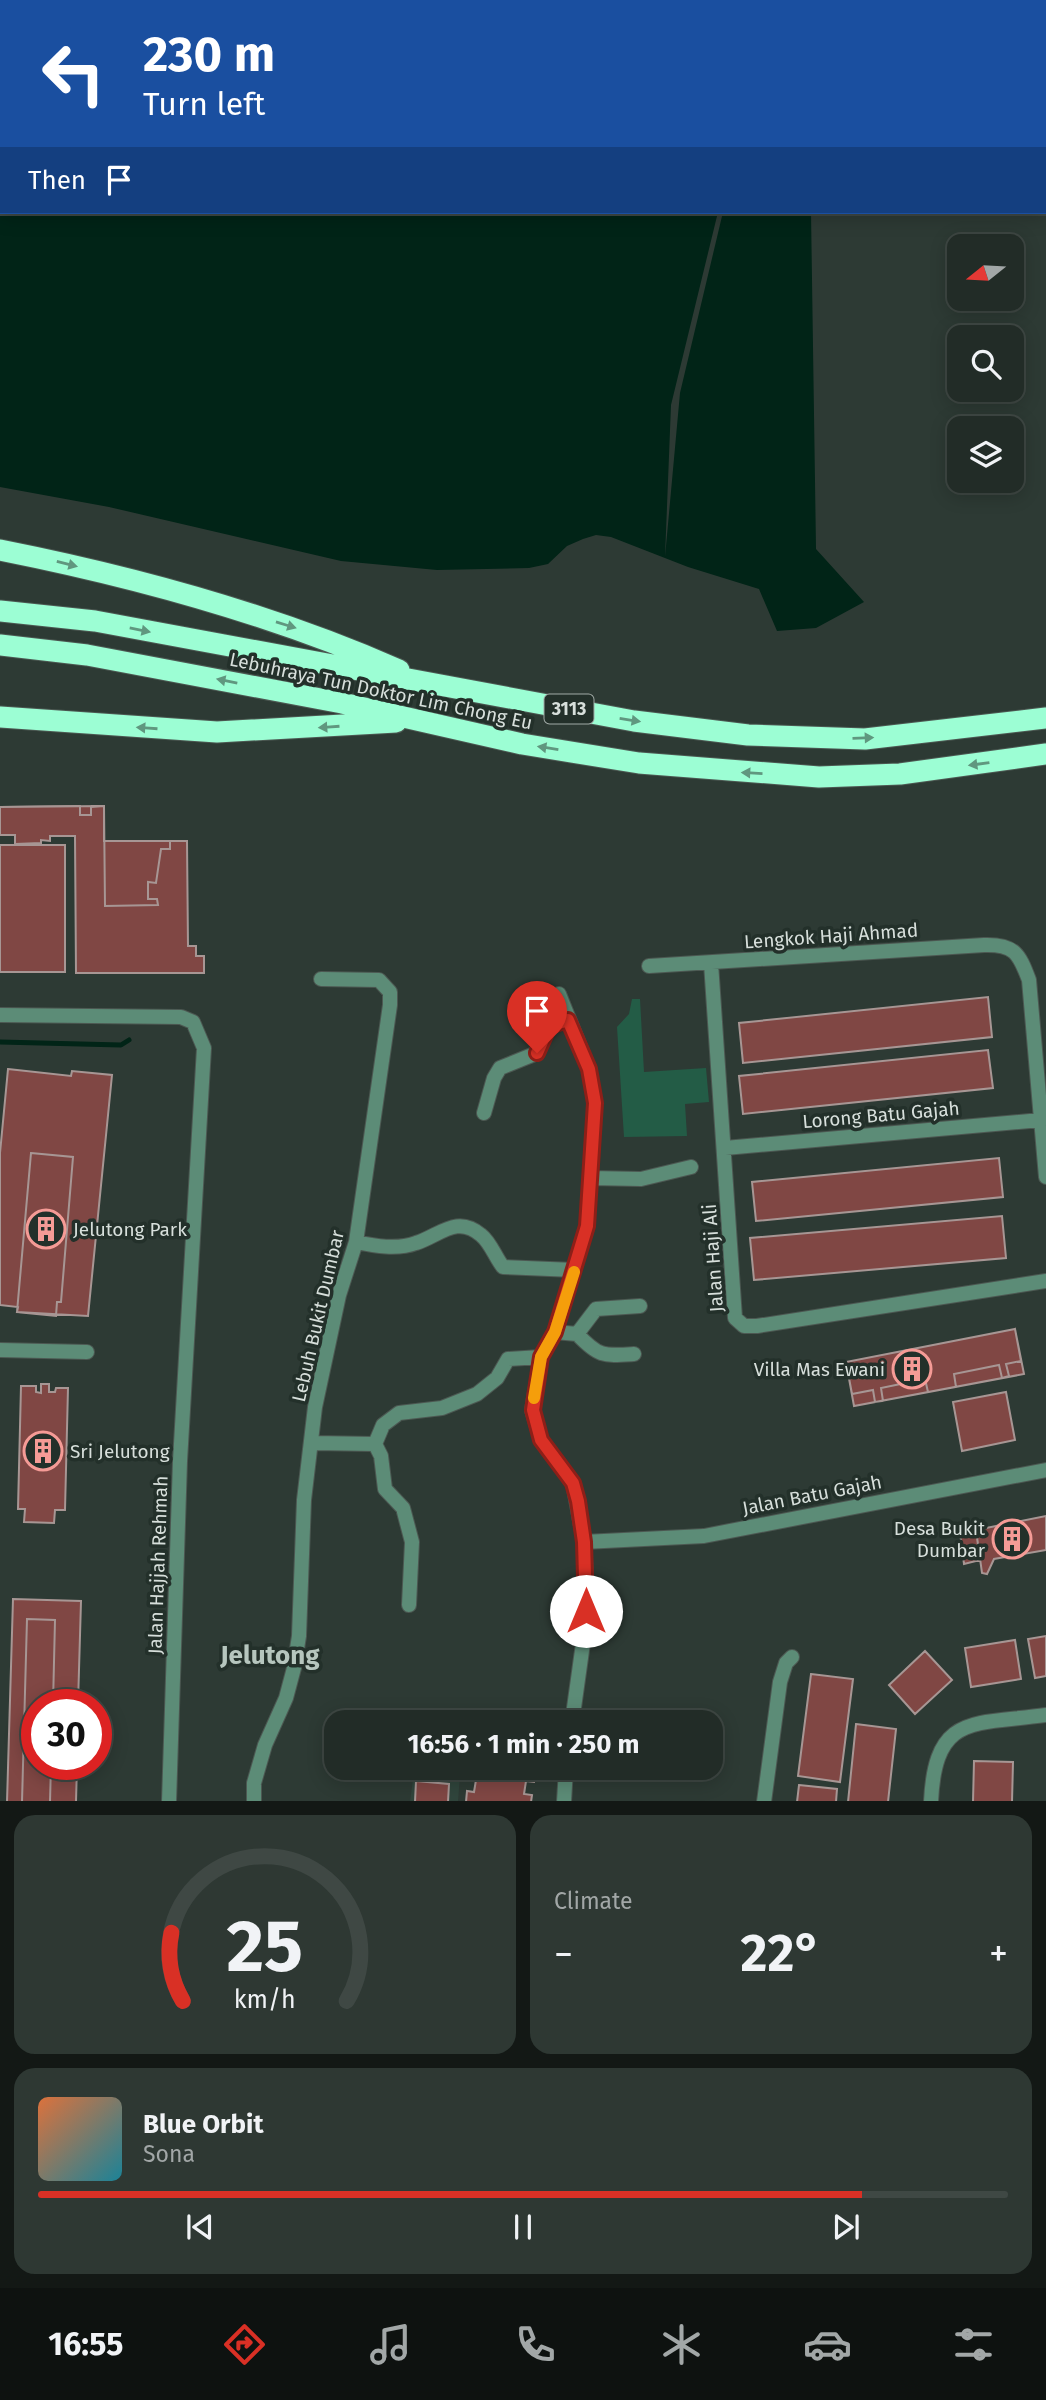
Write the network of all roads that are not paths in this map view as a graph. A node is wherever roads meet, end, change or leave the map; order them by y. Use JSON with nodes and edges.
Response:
{"nodes":[{"id":1,"x":0,"y":550,"type":"edge"},
{"id":2,"x":0,"y":611,"type":"edge"},
{"id":3,"x":0,"y":645,"type":"edge"},
{"id":4,"x":430,"y":684,"type":"junction"},
{"id":5,"x":0,"y":716,"type":"edge"},
{"id":6,"x":1046,"y":718,"type":"edge"},
{"id":7,"x":422,"y":720,"type":"junction"},
{"id":8,"x":1046,"y":754,"type":"edge"},
{"id":9,"x":711,"y":963,"type":"junction"},
{"id":10,"x":649,"y":966,"type":"dead end"},
{"id":11,"x":321,"y":979,"type":"dead end"},
{"id":12,"x":559,"y":994,"type":"dead end"},
{"id":13,"x":0,"y":1015,"type":"edge"},
{"id":14,"x":568,"y":1020,"type":"junction"},
{"id":15,"x":484,"y":1112,"type":"dead end"},
{"id":16,"x":1041,"y":1120,"type":"junction"},
{"id":17,"x":724,"y":1148,"type":"junction"},
{"id":18,"x":691,"y":1167,"type":"dead end"},
{"id":19,"x":1046,"y":1177,"type":"edge"},
{"id":20,"x":590,"y":1178,"type":"junction"},
{"id":21,"x":356,"y":1242,"type":"junction"},
{"id":22,"x":574,"y":1270,"type":"junction"},
{"id":23,"x":1046,"y":1281,"type":"edge"},
{"id":24,"x":640,"y":1306,"type":"dead end"},
{"id":25,"x":555,"y":1332,"type":"junction"},
{"id":26,"x":577,"y":1334,"type":"junction"},
{"id":27,"x":0,"y":1350,"type":"edge"},
{"id":28,"x":87,"y":1352,"type":"dead end"},
{"id":29,"x":634,"y":1354,"type":"dead end"},
{"id":30,"x":541,"y":1357,"type":"junction"},
{"id":31,"x":313,"y":1443,"type":"junction"},
{"id":32,"x":374,"y":1444,"type":"junction"},
{"id":33,"x":1046,"y":1470,"type":"edge"},
{"id":34,"x":584,"y":1542,"type":"junction"},
{"id":35,"x":409,"y":1605,"type":"dead end"},
{"id":36,"x":792,"y":1657,"type":"dead end"},
{"id":37,"x":574,"y":1710,"type":"edge"},
{"id":38,"x":1046,"y":1715,"type":"edge"},
{"id":39,"x":565,"y":1780,"type":"edge"},
{"id":40,"x":169,"y":1801,"type":"edge"},
{"id":41,"x":254,"y":1801,"type":"edge"},
{"id":42,"x":564,"y":1801,"type":"edge"},
{"id":43,"x":764,"y":1801,"type":"edge"},
{"id":44,"x":932,"y":1801,"type":"edge"}],
"edges":[{"from":1,"to":4,"type":"highway","one_way":true},
{"from":2,"to":4,"type":"highway","name":"Lebuhraya Tun Doktor Lim Chong Eu","number":"3113","one_way":true},
{"from":7,"to":3,"type":"highway","name":"Lebuhraya Tun Doktor Lim Chong Eu","number":"3113","one_way":true},
{"from":4,"to":6,"type":"highway","name":"Lebuhraya Tun Doktor Lim Chong Eu","number":"3113","one_way":true},
{"from":7,"to":5,"type":"highway","one_way":true},
{"from":8,"to":7,"type":"highway","name":"Lebuhraya Tun Doktor Lim Chong Eu","number":"3113","one_way":true},
{"from":9,"to":10,"type":"street","name":"Lengkok Haji Ahmad"},
{"from":9,"to":16,"type":"street","name":"Lengkok Haji Ahmad"},
{"from":9,"to":17,"type":"street","name":"Jalan Haji Ali"},
{"from":11,"to":21,"type":"street","name":"Lebuh Bukit Dumbar"},
{"from":12,"to":14,"type":"street"},
{"from":13,"to":40,"type":"street","name":"Jalan Hajjah Rehmah"},
{"from":14,"to":15,"type":"street"},
{"from":14,"to":20,"type":"street"},
{"from":16,"to":17,"type":"street","name":"Lorong Batu Gajah"},
{"from":16,"to":19,"type":"street"},
{"from":17,"to":23,"type":"street","name":"Jalan Haji Ali"},
{"from":18,"to":20,"type":"street"},
{"from":20,"to":22,"type":"street"},
{"from":21,"to":22,"type":"street"},
{"from":21,"to":31,"type":"street","name":"Lebuh Bukit Dumbar"},
{"from":22,"to":25,"type":"street"},
{"from":24,"to":26,"type":"street"},
{"from":25,"to":26,"type":"street"},
{"from":25,"to":30,"type":"street"},
{"from":26,"to":29,"type":"street"},
{"from":27,"to":28,"type":"street"},
{"from":30,"to":32,"type":"street"},
{"from":30,"to":34,"type":"street"},
{"from":31,"to":32,"type":"street"},
{"from":31,"to":41,"type":"street","name":"Lebuh Bukit Dumbar"},
{"from":32,"to":35,"type":"street"},
{"from":33,"to":34,"type":"street","name":"Jalan Batu Gajah"},
{"from":34,"to":37,"type":"street"},
{"from":36,"to":43,"type":"street"},
{"from":38,"to":44,"type":"street"},
{"from":39,"to":42,"type":"street"}]}
